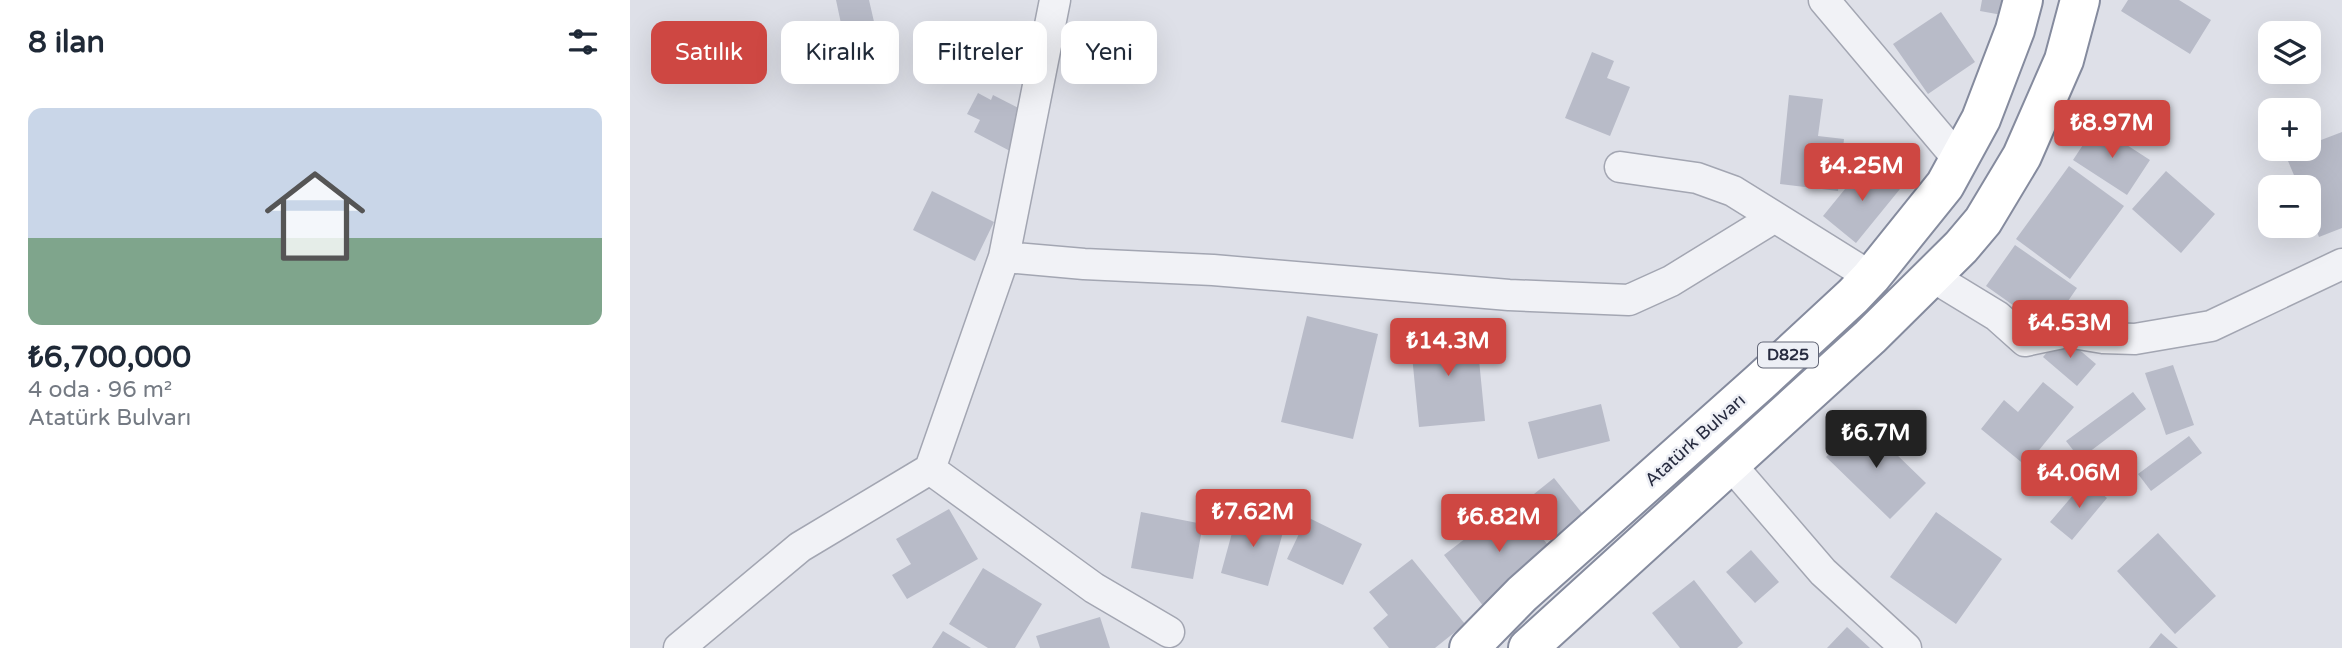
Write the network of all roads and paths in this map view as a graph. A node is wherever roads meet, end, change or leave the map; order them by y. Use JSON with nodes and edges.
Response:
{"nodes":[{"id":1,"x":1055,"y":0,"type":"edge"},
{"id":2,"x":1824,"y":0,"type":"edge"},
{"id":3,"x":2023,"y":0,"type":"edge"},
{"id":4,"x":2080,"y":0,"type":"edge"},
{"id":5,"x":1959,"y":160,"type":"junction"},
{"id":6,"x":1620,"y":167,"type":"dead end"},
{"id":7,"x":1775,"y":217,"type":"junction"},
{"id":8,"x":1004,"y":257,"type":"junction"},
{"id":9,"x":2342,"y":264,"type":"edge"},
{"id":10,"x":1933,"y":276,"type":"junction"},
{"id":11,"x":1871,"y":277,"type":"junction"},
{"id":12,"x":1727,"y":412,"type":"junction"},
{"id":13,"x":1743,"y":454,"type":"junction"},
{"id":14,"x":930,"y":469,"type":"junction"},
{"id":15,"x":1169,"y":632,"type":"dead end"},
{"id":16,"x":679,"y":648,"type":"edge"},
{"id":17,"x":1469,"y":648,"type":"edge"},
{"id":18,"x":1528,"y":648,"type":"edge"},
{"id":19,"x":1906,"y":648,"type":"edge"}],
"edges":[{"from":1,"to":8,"type":"street"},
{"from":2,"to":5,"type":"street"},
{"from":3,"to":5,"type":"highway","name":"Atatürk Bulvarı","number":"D825"},
{"from":4,"to":10,"type":"highway","number":"D825"},
{"from":5,"to":11,"type":"highway","name":"Atatürk Bulvarı","number":"D825"},
{"from":6,"to":7,"type":"street"},
{"from":7,"to":8,"type":"street"},
{"from":7,"to":11,"type":"street"},
{"from":8,"to":14,"type":"street"},
{"from":9,"to":10,"type":"street"},
{"from":10,"to":13,"type":"highway","number":"D825"},
{"from":11,"to":12,"type":"highway","name":"Atatürk Bulvarı","number":"D825"},
{"from":12,"to":13,"type":"highway"},
{"from":12,"to":17,"type":"highway","name":"Atatürk Bulvarı","number":"D825"},
{"from":13,"to":18,"type":"highway","number":"D825"},
{"from":13,"to":19,"type":"street"},
{"from":14,"to":15,"type":"street"},
{"from":14,"to":16,"type":"street"}]}
